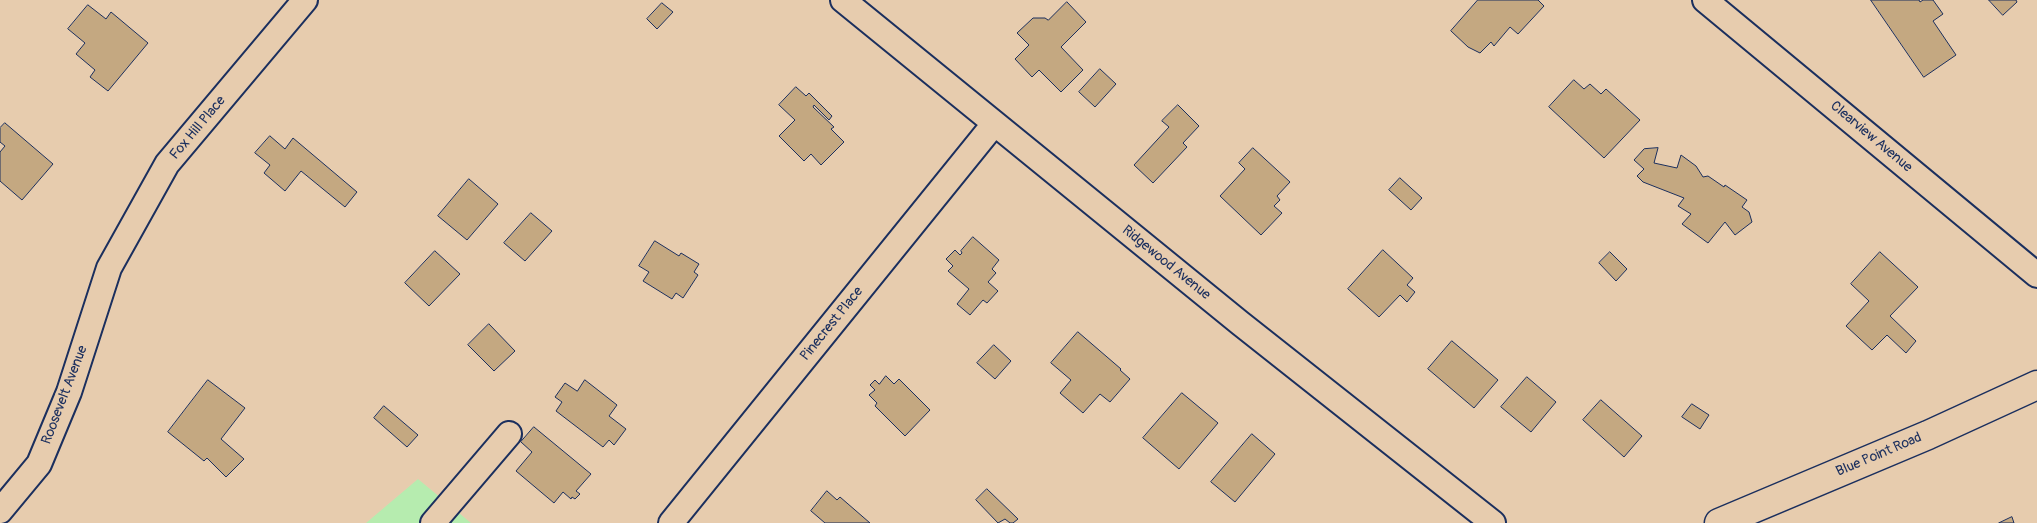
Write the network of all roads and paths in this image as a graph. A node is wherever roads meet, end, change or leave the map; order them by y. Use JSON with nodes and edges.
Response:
{"nodes":[{"id":1,"x":305,"y":0,"type":"edge"},
{"id":2,"x":843,"y":0,"type":"edge"},
{"id":3,"x":1705,"y":0,"type":"edge"},
{"id":4,"x":994,"y":124,"type":"junction"},
{"id":5,"x":109,"y":268,"type":"joint"},
{"id":6,"x":2037,"y":275,"type":"edge"},
{"id":7,"x":2037,"y":385,"type":"edge"},
{"id":8,"x":509,"y":434,"type":"dead end"},
{"id":9,"x":0,"y":512,"type":"edge"},
{"id":10,"x":433,"y":523,"type":"edge"},
{"id":11,"x":671,"y":523,"type":"edge"},
{"id":12,"x":1493,"y":523,"type":"edge"},
{"id":13,"x":1719,"y":523,"type":"edge"}],
"edges":[{"from":1,"to":5,"type":"street","name":"Fox Hill Place"},
{"from":2,"to":4,"type":"street","name":"Ridgewood Avenue"},
{"from":3,"to":6,"type":"street","name":"Clearview Avenue"},
{"from":4,"to":11,"type":"street","name":"Pinecrest Place"},
{"from":4,"to":12,"type":"street","name":"Ridgewood Avenue"},
{"from":5,"to":9,"type":"street","name":"Roosevelt Avenue"},
{"from":7,"to":13,"type":"street","name":"Blue Point Road"},
{"from":8,"to":10,"type":"street"}]}
